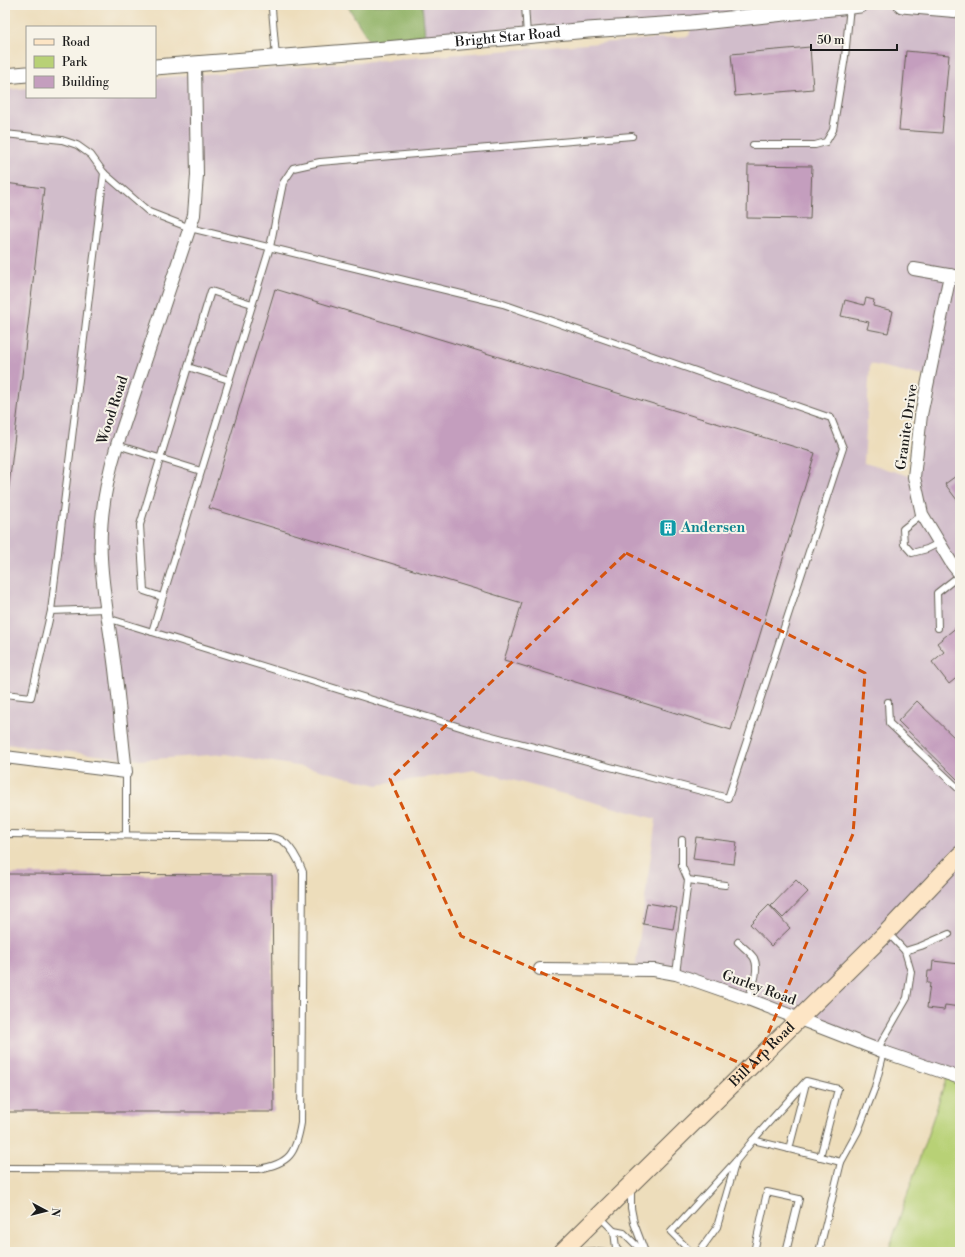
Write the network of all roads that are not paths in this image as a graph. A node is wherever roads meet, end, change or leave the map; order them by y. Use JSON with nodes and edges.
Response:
{"nodes":[{"id":1,"x":270,"y":5,"type":"edge"},
{"id":2,"x":525,"y":5,"type":"edge"},
{"id":3,"x":902,"y":5,"type":"edge"},
{"id":4,"x":855,"y":6,"type":"edge"},
{"id":5,"x":941,"y":7,"type":"edge"},
{"id":6,"x":779,"y":10,"type":"edge"},
{"id":7,"x":960,"y":10,"type":"edge"},
{"id":8,"x":527,"y":36,"type":"junction"},
{"id":9,"x":276,"y":57,"type":"junction"},
{"id":10,"x":195,"y":65,"type":"junction"},
{"id":11,"x":156,"y":67,"type":"edge"},
{"id":12,"x":26,"y":74,"type":"edge"},
{"id":13,"x":5,"y":76,"type":"edge"},
{"id":14,"x":5,"y":134,"type":"edge"},
{"id":15,"x":632,"y":136,"type":"dead end"},
{"id":16,"x":753,"y":145,"type":"dead end"},
{"id":17,"x":104,"y":173,"type":"junction"},
{"id":18,"x":190,"y":228,"type":"junction"},
{"id":19,"x":270,"y":247,"type":"junction"},
{"id":20,"x":914,"y":269,"type":"dead end"},
{"id":21,"x":955,"y":276,"type":"edge"},
{"id":22,"x":252,"y":304,"type":"junction"},
{"id":23,"x":188,"y":367,"type":"junction"},
{"id":24,"x":229,"y":380,"type":"junction"},
{"id":25,"x":117,"y":445,"type":"junction"},
{"id":26,"x":160,"y":458,"type":"junction"},
{"id":27,"x":201,"y":471,"type":"junction"},
{"id":28,"x":922,"y":514,"type":"junction"},
{"id":29,"x":939,"y":543,"type":"junction"},
{"id":30,"x":960,"y":574,"type":"edge"},
{"id":31,"x":162,"y":597,"type":"junction"},
{"id":32,"x":51,"y":611,"type":"junction"},
{"id":33,"x":106,"y":614,"type":"junction"},
{"id":34,"x":938,"y":628,"type":"dead end"},
{"id":35,"x":152,"y":632,"type":"junction"},
{"id":36,"x":5,"y":694,"type":"edge"},
{"id":37,"x":888,"y":702,"type":"dead end"},
{"id":38,"x":5,"y":757,"type":"edge"},
{"id":39,"x":126,"y":772,"type":"junction"},
{"id":40,"x":960,"y":790,"type":"edge"},
{"id":41,"x":5,"y":834,"type":"edge"},
{"id":42,"x":126,"y":835,"type":"junction"},
{"id":43,"x":682,"y":840,"type":"dead end"},
{"id":44,"x":960,"y":855,"type":"edge"},
{"id":45,"x":688,"y":880,"type":"junction"},
{"id":46,"x":725,"y":885,"type":"dead end"},
{"id":47,"x":887,"y":932,"type":"junction"},
{"id":48,"x":949,"y":934,"type":"dead end"},
{"id":49,"x":738,"y":942,"type":"dead end"},
{"id":50,"x":905,"y":951,"type":"junction"},
{"id":51,"x":540,"y":969,"type":"dead end"},
{"id":52,"x":676,"y":974,"type":"junction"},
{"id":53,"x":748,"y":999,"type":"junction"},
{"id":54,"x":799,"y":1019,"type":"junction"},
{"id":55,"x":880,"y":1051,"type":"junction"},
{"id":56,"x":960,"y":1078,"type":"edge"},
{"id":57,"x":806,"y":1081,"type":"junction"},
{"id":58,"x":753,"y":1140,"type":"junction"},
{"id":59,"x":789,"y":1149,"type":"junction"},
{"id":60,"x":820,"y":1157,"type":"junction"},
{"id":61,"x":736,"y":1161,"type":"junction"},
{"id":62,"x":841,"y":1162,"type":"junction"},
{"id":63,"x":5,"y":1168,"type":"edge"},
{"id":64,"x":631,"y":1184,"type":"junction"},
{"id":65,"x":599,"y":1215,"type":"junction"},
{"id":66,"x":614,"y":1231,"type":"junction"},
{"id":67,"x":562,"y":1252,"type":"edge"},
{"id":68,"x":580,"y":1252,"type":"edge"},
{"id":69,"x":606,"y":1252,"type":"edge"},
{"id":70,"x":620,"y":1252,"type":"edge"},
{"id":71,"x":644,"y":1252,"type":"edge"},
{"id":72,"x":691,"y":1252,"type":"edge"},
{"id":73,"x":699,"y":1252,"type":"edge"},
{"id":74,"x":754,"y":1252,"type":"edge"},
{"id":75,"x":786,"y":1252,"type":"edge"},
{"id":76,"x":819,"y":1252,"type":"edge"}],
"edges":[{"from":1,"to":9,"type":"lane"},
{"from":2,"to":8,"type":"lane"},
{"from":3,"to":5,"type":"street"},
{"from":4,"to":6,"type":"street","name":"Bright Star Road"},
{"from":4,"to":16,"type":"lane"},
{"from":5,"to":7,"type":"street"},
{"from":6,"to":8,"type":"street","name":"Bright Star Road"},
{"from":8,"to":9,"type":"street","name":"Bright Star Road"},
{"from":9,"to":10,"type":"street","name":"Bright Star Road"},
{"from":10,"to":11,"type":"street","name":"Bright Star Road"},
{"from":10,"to":18,"type":"street","name":"Wood Road"},
{"from":12,"to":13,"type":"street"},
{"from":14,"to":17,"type":"lane"},
{"from":15,"to":19,"type":"lane"},
{"from":17,"to":18,"type":"lane"},
{"from":17,"to":32,"type":"lane"},
{"from":18,"to":19,"type":"lane"},
{"from":18,"to":25,"type":"street","name":"Wood Road"},
{"from":19,"to":22,"type":"lane"},
{"from":19,"to":35,"type":"lane"},
{"from":20,"to":21,"type":"street"},
{"from":21,"to":28,"type":"street","name":"Granite Drive"},
{"from":22,"to":23,"type":"lane"},
{"from":22,"to":24,"type":"lane"},
{"from":23,"to":24,"type":"lane"},
{"from":23,"to":26,"type":"lane"},
{"from":24,"to":27,"type":"lane"},
{"from":25,"to":26,"type":"lane"},
{"from":25,"to":33,"type":"street","name":"Wood Road"},
{"from":26,"to":27,"type":"lane"},
{"from":26,"to":31,"type":"lane"},
{"from":27,"to":31,"type":"lane"},
{"from":28,"to":29,"type":"street","name":"Granite Drive"},
{"from":28,"to":29,"type":"lane"},
{"from":29,"to":30,"type":"street","name":"Granite Drive"},
{"from":30,"to":34,"type":"lane"},
{"from":31,"to":35,"type":"lane"},
{"from":32,"to":33,"type":"lane"},
{"from":32,"to":36,"type":"lane"},
{"from":33,"to":35,"type":"lane"},
{"from":33,"to":39,"type":"street","name":"Wood Road"},
{"from":37,"to":40,"type":"lane"},
{"from":38,"to":39,"type":"street"},
{"from":39,"to":42,"type":"lane"},
{"from":41,"to":42,"type":"lane"},
{"from":42,"to":63,"type":"lane"},
{"from":43,"to":45,"type":"lane"},
{"from":44,"to":47,"type":"main road","name":"Bill Arp Road"},
{"from":45,"to":46,"type":"lane"},
{"from":45,"to":52,"type":"lane"},
{"from":47,"to":50,"type":"lane"},
{"from":47,"to":54,"type":"main road","name":"Bill Arp Road"},
{"from":48,"to":50,"type":"lane"},
{"from":49,"to":53,"type":"lane"},
{"from":50,"to":55,"type":"lane"},
{"from":51,"to":52,"type":"street","name":"Gurley Road"},
{"from":52,"to":53,"type":"street","name":"Gurley Road"},
{"from":53,"to":54,"type":"street","name":"Gurley Road"},
{"from":54,"to":55,"type":"street","name":"Gurley Road"},
{"from":54,"to":64,"type":"main road","name":"Bill Arp Road"},
{"from":55,"to":56,"type":"street","name":"Gurley Road"},
{"from":55,"to":62,"type":"lane"},
{"from":57,"to":58,"type":"lane"},
{"from":57,"to":59,"type":"lane"},
{"from":57,"to":60,"type":"lane"},
{"from":58,"to":59,"type":"lane"},
{"from":58,"to":61,"type":"lane"},
{"from":59,"to":60,"type":"lane"},
{"from":60,"to":62,"type":"lane"},
{"from":61,"to":72,"type":"lane"},
{"from":61,"to":73,"type":"lane"},
{"from":62,"to":76,"type":"lane"},
{"from":64,"to":65,"type":"main road","name":"Bill Arp Road"},
{"from":64,"to":71,"type":"lane"},
{"from":65,"to":66,"type":"lane"},
{"from":65,"to":67,"type":"main road","name":"Bill Arp Road"},
{"from":66,"to":70,"type":"lane"},
{"from":66,"to":71,"type":"lane"},
{"from":68,"to":69,"type":"lane"},
{"from":74,"to":75,"type":"lane"}]}
